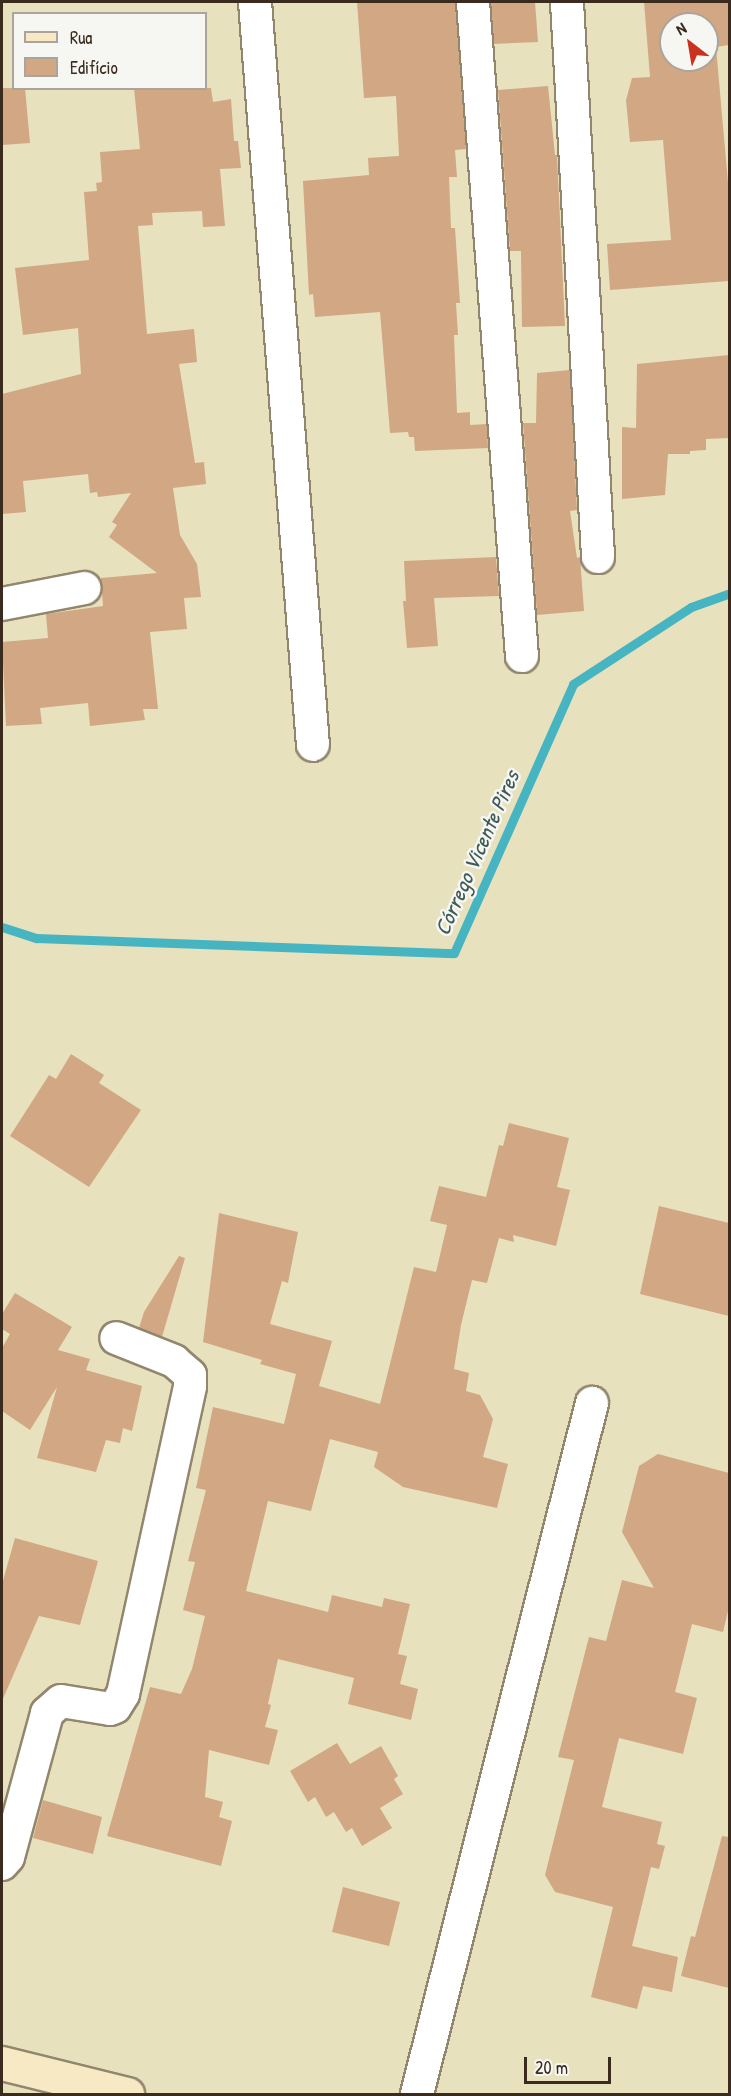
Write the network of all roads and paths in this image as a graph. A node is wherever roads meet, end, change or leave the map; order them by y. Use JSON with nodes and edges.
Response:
{"nodes":[{"id":1,"x":255,"y":2,"type":"edge"},
{"id":2,"x":473,"y":2,"type":"edge"},
{"id":3,"x":567,"y":2,"type":"edge"},
{"id":4,"x":598,"y":557,"type":"dead end"},
{"id":5,"x":84,"y":588,"type":"dead end"},
{"id":6,"x":2,"y":604,"type":"edge"},
{"id":7,"x":522,"y":656,"type":"dead end"},
{"id":8,"x":313,"y":745,"type":"dead end"},
{"id":9,"x":116,"y":1338,"type":"dead end"},
{"id":10,"x":592,"y":1403,"type":"dead end"},
{"id":11,"x":2,"y":1864,"type":"edge"},
{"id":12,"x":2,"y":2063,"type":"edge"},
{"id":13,"x":77,"y":2089,"type":"edge"},
{"id":14,"x":127,"y":2094,"type":"edge"},
{"id":15,"x":417,"y":2094,"type":"edge"}],
"edges":[{"from":1,"to":8,"type":"street"},
{"from":2,"to":7,"type":"street"},
{"from":3,"to":4,"type":"street"},
{"from":5,"to":6,"type":"street"},
{"from":9,"to":11,"type":"street"},
{"from":10,"to":15,"type":"street"},
{"from":12,"to":13,"type":"street"},
{"from":13,"to":14,"type":"street"}]}
